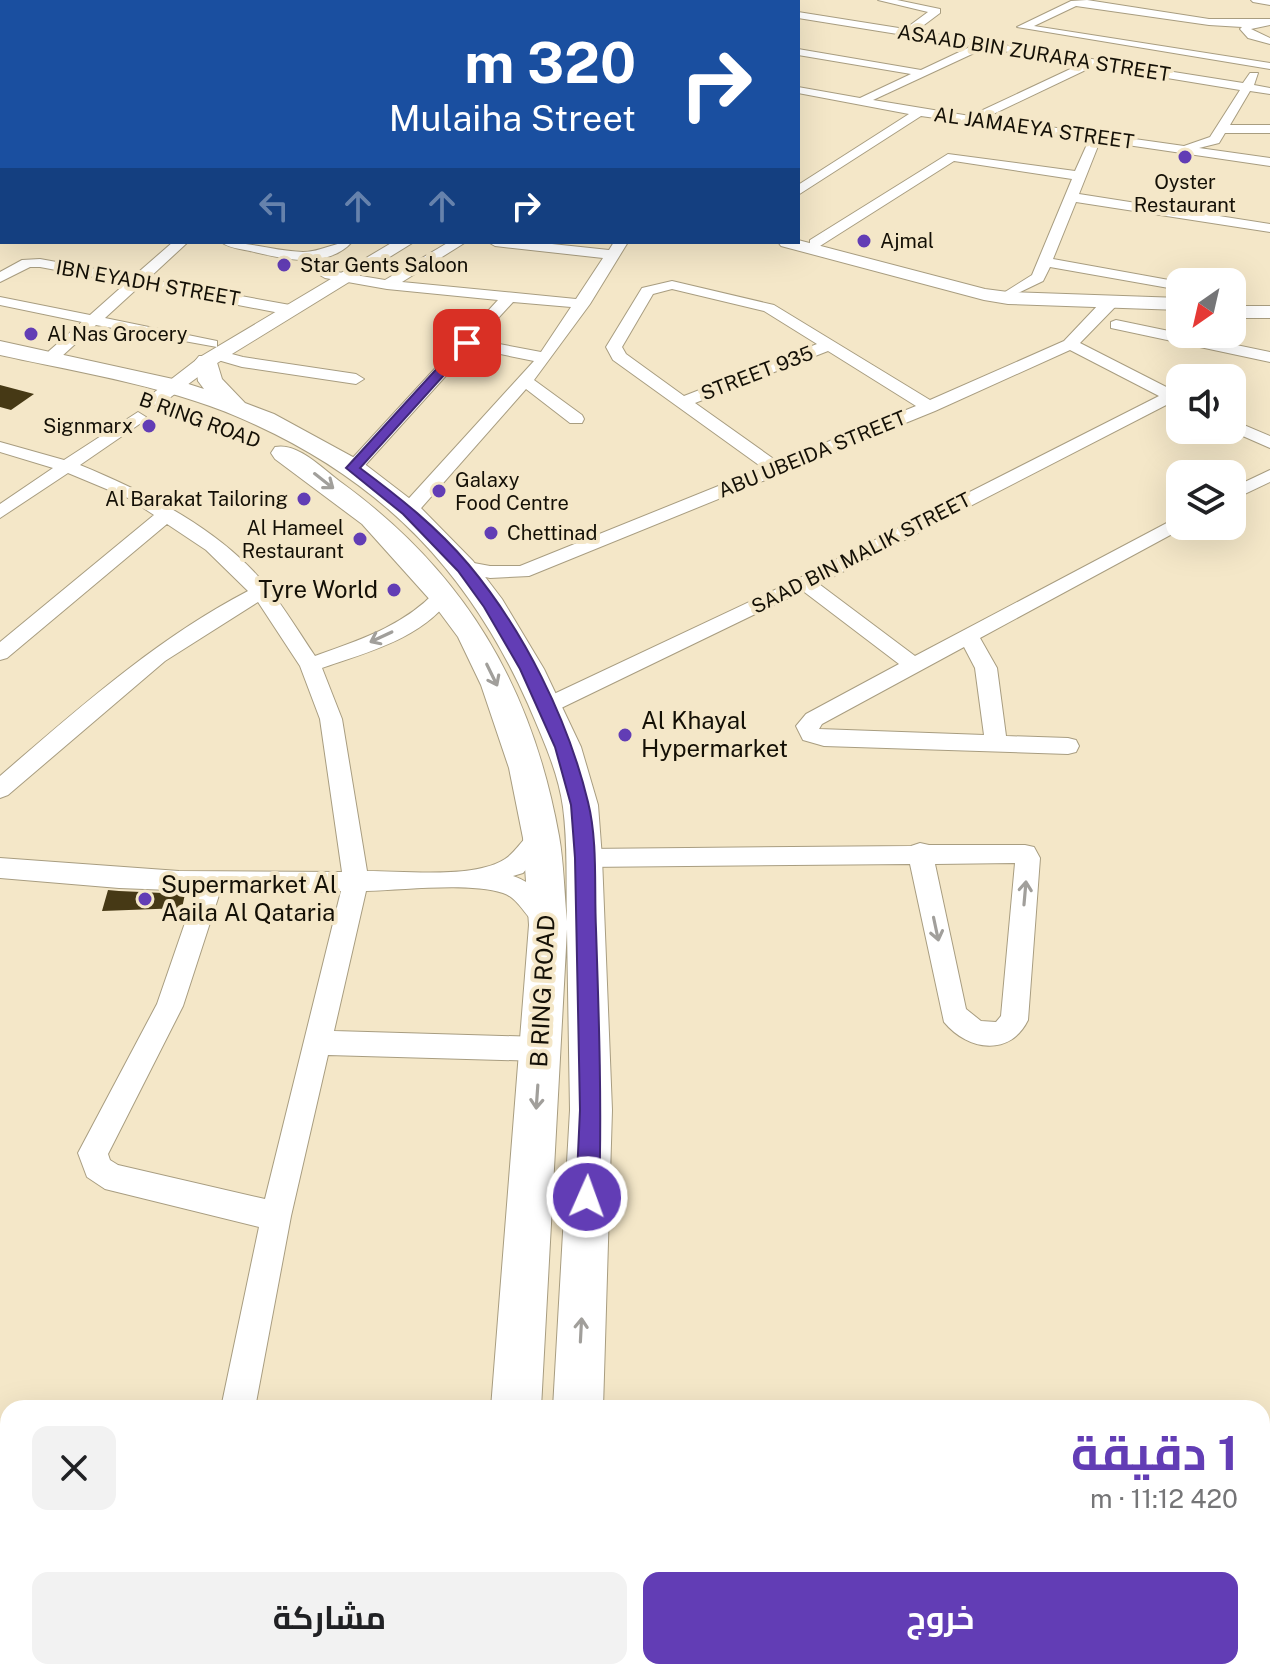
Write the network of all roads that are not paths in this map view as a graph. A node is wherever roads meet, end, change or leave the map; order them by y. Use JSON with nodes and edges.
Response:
{"nodes":[{"id":1,"x":883,"y":0,"type":"edge"},
{"id":2,"x":1256,"y":0,"type":"edge"},
{"id":3,"x":1079,"y":2,"type":"edge"},
{"id":4,"x":1270,"y":2,"type":"edge"},
{"id":5,"x":851,"y":14,"type":"dead end"},
{"id":6,"x":800,"y":15,"type":"edge"},
{"id":7,"x":839,"y":22,"type":"junction"},
{"id":8,"x":1270,"y":22,"type":"edge"},
{"id":9,"x":1023,"y":27,"type":"junction"},
{"id":10,"x":1011,"y":32,"type":"dead end"},
{"id":11,"x":1251,"y":32,"type":"junction"},
{"id":12,"x":906,"y":33,"type":"junction"},
{"id":13,"x":1000,"y":38,"type":"dead end"},
{"id":14,"x":1270,"y":41,"type":"edge"},
{"id":15,"x":983,"y":45,"type":"junction"},
{"id":16,"x":800,"y":52,"type":"edge"},
{"id":17,"x":1266,"y":59,"type":"edge"},
{"id":18,"x":1091,"y":63,"type":"junction"},
{"id":19,"x":922,"y":73,"type":"junction"},
{"id":20,"x":1246,"y":87,"type":"junction"},
{"id":21,"x":800,"y":90,"type":"edge"},
{"id":22,"x":1270,"y":91,"type":"edge"},
{"id":23,"x":860,"y":102,"type":"junction"},
{"id":24,"x":919,"y":112,"type":"junction"},
{"id":25,"x":1232,"y":113,"type":"junction"},
{"id":26,"x":973,"y":119,"type":"junction"},
{"id":27,"x":1270,"y":129,"type":"edge"},
{"id":28,"x":1219,"y":135,"type":"junction"},
{"id":29,"x":1096,"y":137,"type":"junction"},
{"id":30,"x":1178,"y":148,"type":"junction"},
{"id":31,"x":1249,"y":158,"type":"junction"},
{"id":32,"x":1270,"y":162,"type":"edge"},
{"id":33,"x":1080,"y":176,"type":"junction"},
{"id":34,"x":800,"y":190,"type":"edge"},
{"id":35,"x":1071,"y":197,"type":"junction"},
{"id":36,"x":1270,"y":228,"type":"edge"},
{"id":37,"x":806,"y":240,"type":"edge"},
{"id":38,"x":179,"y":244,"type":"edge"},
{"id":39,"x":239,"y":244,"type":"edge"},
{"id":40,"x":343,"y":244,"type":"edge"},
{"id":41,"x":377,"y":244,"type":"edge"},
{"id":42,"x":401,"y":244,"type":"edge"},
{"id":43,"x":456,"y":244,"type":"edge"},
{"id":44,"x":536,"y":244,"type":"edge"},
{"id":45,"x":794,"y":244,"type":"edge"},
{"id":46,"x":617,"y":248,"type":"edge"},
{"id":47,"x":0,"y":260,"type":"edge"},
{"id":48,"x":1044,"y":262,"type":"junction"},
{"id":49,"x":24,"y":265,"type":"junction"},
{"id":50,"x":334,"y":276,"type":"junction"},
{"id":51,"x":0,"y":278,"type":"edge"},
{"id":52,"x":1038,"y":278,"type":"junction"},
{"id":53,"x":139,"y":280,"type":"junction"},
{"id":54,"x":1166,"y":284,"type":"edge"},
{"id":55,"x":387,"y":285,"type":"junction"},
{"id":56,"x":1012,"y":292,"type":"junction"},
{"id":57,"x":1166,"y":296,"type":"edge"},
{"id":58,"x":1270,"y":296,"type":"edge"},
{"id":59,"x":509,"y":297,"type":"junction"},
{"id":60,"x":1061,"y":297,"type":"junction"},
{"id":61,"x":1246,"y":297,"type":"edge"},
{"id":62,"x":0,"y":301,"type":"edge"},
{"id":63,"x":1112,"y":302,"type":"junction"},
{"id":64,"x":583,"y":304,"type":"junction"},
{"id":65,"x":1166,"y":304,"type":"edge"},
{"id":66,"x":1246,"y":304,"type":"edge"},
{"id":67,"x":1270,"y":304,"type":"edge"},
{"id":68,"x":281,"y":308,"type":"junction"},
{"id":69,"x":1246,"y":312,"type":"edge"},
{"id":70,"x":1270,"y":312,"type":"edge"},
{"id":71,"x":95,"y":319,"type":"junction"},
{"id":72,"x":1092,"y":320,"type":"junction"},
{"id":73,"x":1116,"y":325,"type":"dead end"},
{"id":74,"x":467,"y":343,"type":"junction"},
{"id":75,"x":1070,"y":344,"type":"junction"},
{"id":76,"x":829,"y":345,"type":"junction"},
{"id":77,"x":0,"y":348,"type":"edge"},
{"id":78,"x":208,"y":350,"type":"junction"},
{"id":79,"x":55,"y":354,"type":"dead end"},
{"id":80,"x":1270,"y":357,"type":"edge"},
{"id":81,"x":545,"y":358,"type":"junction"},
{"id":82,"x":0,"y":364,"type":"edge"},
{"id":83,"x":356,"y":379,"type":"dead end"},
{"id":84,"x":525,"y":381,"type":"junction"},
{"id":85,"x":155,"y":391,"type":"junction"},
{"id":86,"x":1166,"y":393,"type":"edge"},
{"id":87,"x":685,"y":401,"type":"junction"},
{"id":88,"x":1166,"y":403,"type":"edge"},
{"id":89,"x":929,"y":407,"type":"junction"},
{"id":90,"x":236,"y":408,"type":"junction"},
{"id":91,"x":576,"y":419,"type":"dead end"},
{"id":92,"x":1246,"y":432,"type":"edge"},
{"id":93,"x":1270,"y":443,"type":"edge"},
{"id":94,"x":0,"y":447,"type":"edge"},
{"id":95,"x":67,"y":466,"type":"junction"},
{"id":96,"x":353,"y":468,"type":"junction"},
{"id":97,"x":776,"y":469,"type":"junction"},
{"id":98,"x":1270,"y":475,"type":"edge"},
{"id":99,"x":1246,"y":488,"type":"edge"},
{"id":100,"x":408,"y":511,"type":"junction"},
{"id":101,"x":0,"y":512,"type":"edge"},
{"id":102,"x":167,"y":514,"type":"junction"},
{"id":103,"x":1166,"y":530,"type":"edge"},
{"id":104,"x":522,"y":572,"type":"junction"},
{"id":105,"x":453,"y":581,"type":"junction"},
{"id":106,"x":805,"y":583,"type":"junction"},
{"id":107,"x":261,"y":592,"type":"junction"},
{"id":108,"x":491,"y":606,"type":"junction"},
{"id":109,"x":969,"y":637,"type":"junction"},
{"id":110,"x":0,"y":653,"type":"edge"},
{"id":111,"x":310,"y":665,"type":"junction"},
{"id":112,"x":915,"y":666,"type":"junction"},
{"id":113,"x":547,"y":706,"type":"junction"},
{"id":114,"x":996,"y":744,"type":"junction"},
{"id":115,"x":1068,"y":746,"type":"dead end"},
{"id":116,"x":0,"y":789,"type":"edge"},
{"id":117,"x":541,"y":838,"type":"junction"},
{"id":118,"x":920,"y":852,"type":"junction"},
{"id":119,"x":584,"y":858,"type":"junction"},
{"id":120,"x":0,"y":868,"type":"edge"},
{"id":121,"x":479,"y":879,"type":"junction"},
{"id":122,"x":211,"y":882,"type":"junction"},
{"id":123,"x":356,"y":882,"type":"junction"},
{"id":124,"x":548,"y":925,"type":"junction"},
{"id":125,"x":319,"y":1043,"type":"junction"},
{"id":126,"x":540,"y":1049,"type":"junction"},
{"id":127,"x":276,"y":1216,"type":"junction"},
{"id":128,"x":240,"y":1400,"type":"edge"},
{"id":129,"x":517,"y":1400,"type":"edge"},
{"id":130,"x":578,"y":1400,"type":"edge"}],
"edges":[{"from":1,"to":12,"type":"street"},
{"from":2,"to":4,"type":"street"},
{"from":3,"to":9,"type":"street"},
{"from":3,"to":11,"type":"street"},
{"from":5,"to":7,"type":"street"},
{"from":6,"to":7,"type":"street","name":"ASAAD BIN ZURARA STREET"},
{"from":7,"to":12,"type":"street","name":"ASAAD BIN ZURARA STREET"},
{"from":8,"to":11,"type":"street"},
{"from":9,"to":10,"type":"street"},
{"from":9,"to":17,"type":"street"},
{"from":11,"to":14,"type":"street"},
{"from":11,"to":17,"type":"street"},
{"from":12,"to":15,"type":"street","name":"ASAAD BIN ZURARA STREET"},
{"from":13,"to":15,"type":"street"},
{"from":15,"to":18,"type":"street","name":"ASAAD BIN ZURARA STREET"},
{"from":15,"to":19,"type":"street"},
{"from":16,"to":19,"type":"street"},
{"from":17,"to":20,"type":"street"},
{"from":18,"to":20,"type":"street","name":"ASAAD BIN ZURARA STREET"},
{"from":18,"to":26,"type":"street"},
{"from":19,"to":23,"type":"street"},
{"from":20,"to":22,"type":"street","name":"ASAAD BIN ZURARA STREET"},
{"from":20,"to":25,"type":"street"},
{"from":21,"to":23,"type":"street","name":"AL JAMAEYA STREET"},
{"from":23,"to":24,"type":"street","name":"AL JAMAEYA STREET"},
{"from":24,"to":26,"type":"street","name":"AL JAMAEYA STREET"},
{"from":24,"to":34,"type":"street"},
{"from":25,"to":27,"type":"street"},
{"from":25,"to":28,"type":"street"},
{"from":26,"to":29,"type":"street","name":"AL JAMAEYA STREET"},
{"from":27,"to":28,"type":"street"},
{"from":28,"to":30,"type":"street"},
{"from":28,"to":31,"type":"street"},
{"from":29,"to":30,"type":"street","name":"AL JAMAEYA STREET"},
{"from":29,"to":33,"type":"street"},
{"from":30,"to":31,"type":"street","name":"AL JAMAEYA STREET"},
{"from":31,"to":32,"type":"street","name":"AL JAMAEYA STREET"},
{"from":33,"to":35,"type":"street"},
{"from":33,"to":37,"type":"street"},
{"from":35,"to":36,"type":"street"},
{"from":35,"to":48,"type":"street"},
{"from":37,"to":56,"type":"street"},
{"from":38,"to":53,"type":"street"},
{"from":39,"to":40,"type":"street"},
{"from":41,"to":50,"type":"street"},
{"from":42,"to":50,"type":"street"},
{"from":43,"to":55,"type":"street"},
{"from":44,"to":46,"type":"street"},
{"from":45,"to":60,"type":"street"},
{"from":46,"to":64,"type":"street"},
{"from":47,"to":49,"type":"street","name":"IBN EYADH STREET"},
{"from":48,"to":52,"type":"street"},
{"from":48,"to":54,"type":"street"},
{"from":49,"to":51,"type":"street"},
{"from":49,"to":53,"type":"street","name":"IBN EYADH STREET"},
{"from":50,"to":55,"type":"street"},
{"from":50,"to":68,"type":"street"},
{"from":52,"to":56,"type":"street"},
{"from":52,"to":60,"type":"street"},
{"from":53,"to":68,"type":"street","name":"IBN EYADH STREET"},
{"from":53,"to":71,"type":"street"},
{"from":55,"to":59,"type":"street"},
{"from":56,"to":60,"type":"street"},
{"from":57,"to":60,"type":"street"},
{"from":58,"to":61,"type":"street"},
{"from":59,"to":64,"type":"street"},
{"from":59,"to":74,"type":"street"},
{"from":60,"to":63,"type":"street"},
{"from":60,"to":72,"type":"street"},
{"from":62,"to":71,"type":"street"},
{"from":63,"to":65,"type":"street"},
{"from":63,"to":72,"type":"street","name":"ABU UBEIDA STREET"},
{"from":64,"to":81,"type":"street"},
{"from":66,"to":67,"type":"street"},
{"from":68,"to":78,"type":"street"},
{"from":69,"to":70,"type":"street"},
{"from":71,"to":78,"type":"street"},
{"from":71,"to":79,"type":"street"},
{"from":72,"to":75,"type":"street","name":"ABU UBEIDA STREET"},
{"from":73,"to":80,"type":"street"},
{"from":74,"to":81,"type":"street"},
{"from":74,"to":96,"type":"street"},
{"from":75,"to":86,"type":"street"},
{"from":75,"to":89,"type":"street","name":"ABU UBEIDA STREET"},
{"from":76,"to":87,"type":"street","name":"STREET 935"},
{"from":76,"to":87,"type":"street"},
{"from":76,"to":89,"type":"street"},
{"from":77,"to":85,"type":"main road","name":"B RING ROAD"},
{"from":78,"to":83,"type":"street"},
{"from":78,"to":85,"type":"street"},
{"from":78,"to":90,"type":"main road"},
{"from":81,"to":84,"type":"street"},
{"from":82,"to":85,"type":"main road","name":"B RING ROAD"},
{"from":84,"to":91,"type":"street"},
{"from":84,"to":100,"type":"street"},
{"from":85,"to":90,"type":"main road","name":"B RING ROAD"},
{"from":85,"to":95,"type":"street"},
{"from":85,"to":105,"type":"main road","name":"B RING ROAD","one_way":true},
{"from":87,"to":97,"type":"street"},
{"from":88,"to":106,"type":"street","name":"SAAD BIN MALIK STREET"},
{"from":89,"to":97,"type":"street","name":"ABU UBEIDA STREET"},
{"from":90,"to":96,"type":"main road","name":"B RING ROAD"},
{"from":92,"to":93,"type":"street"},
{"from":94,"to":95,"type":"street"},
{"from":95,"to":101,"type":"street"},
{"from":95,"to":102,"type":"street"},
{"from":96,"to":100,"type":"main road","name":"B RING ROAD"},
{"from":97,"to":104,"type":"street","name":"ABU UBEIDA STREET"},
{"from":98,"to":99,"type":"street"},
{"from":100,"to":105,"type":"main road","name":"B RING ROAD"},
{"from":102,"to":107,"type":"street"},
{"from":102,"to":110,"type":"street"},
{"from":103,"to":109,"type":"street"},
{"from":104,"to":105,"type":"street","name":"ABU UBEIDA STREET"},
{"from":104,"to":108,"type":"street","name":"ABU UBEIDA STREET"},
{"from":105,"to":108,"type":"main road","name":"B RING ROAD"},
{"from":105,"to":111,"type":"street","one_way":true},
{"from":105,"to":117,"type":"main road","name":"B RING ROAD","one_way":true},
{"from":106,"to":112,"type":"street"},
{"from":106,"to":113,"type":"street","name":"SAAD BIN MALIK STREET"},
{"from":107,"to":111,"type":"street"},
{"from":107,"to":116,"type":"street"},
{"from":108,"to":113,"type":"main road","name":"B RING ROAD"},
{"from":109,"to":112,"type":"street"},
{"from":109,"to":114,"type":"street"},
{"from":111,"to":123,"type":"street"},
{"from":112,"to":114,"type":"street"},
{"from":113,"to":119,"type":"main road","name":"B RING ROAD"},
{"from":114,"to":115,"type":"street"},
{"from":117,"to":121,"type":"street"},
{"from":117,"to":124,"type":"main road","name":"B RING ROAD"},
{"from":118,"to":118,"type":"street","one_way":true},
{"from":118,"to":119,"type":"street"},
{"from":130,"to":119,"type":"main road","name":"B RING ROAD","one_way":true},
{"from":120,"to":122,"type":"street"},
{"from":121,"to":123,"type":"street"},
{"from":121,"to":124,"type":"street"},
{"from":122,"to":123,"type":"street"},
{"from":122,"to":127,"type":"street"},
{"from":123,"to":125,"type":"street"},
{"from":124,"to":126,"type":"main road","name":"B RING ROAD"},
{"from":125,"to":126,"type":"street"},
{"from":125,"to":127,"type":"street"},
{"from":126,"to":129,"type":"main road","name":"B RING ROAD","one_way":true},
{"from":127,"to":128,"type":"street"}]}
